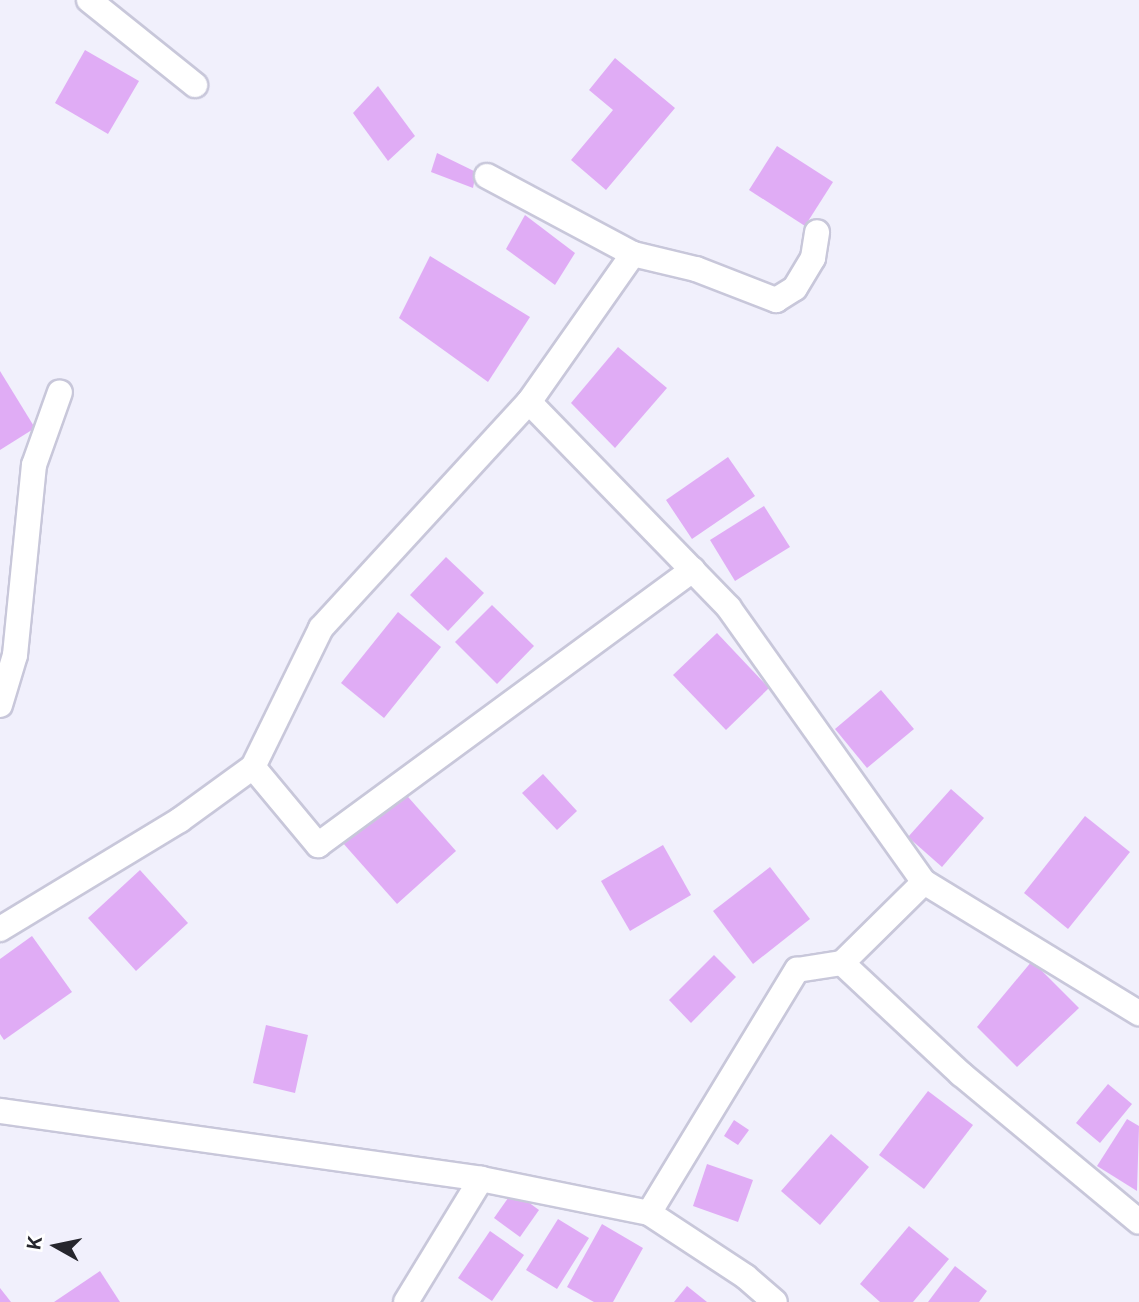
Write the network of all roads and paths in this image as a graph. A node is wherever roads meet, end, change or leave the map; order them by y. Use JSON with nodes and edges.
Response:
{"nodes":[{"id":1,"x":89,"y":0,"type":"edge"},
{"id":2,"x":195,"y":85,"type":"dead end"},
{"id":3,"x":486,"y":176,"type":"dead end"},
{"id":4,"x":817,"y":232,"type":"dead end"},
{"id":5,"x":633,"y":254,"type":"junction"},
{"id":6,"x":60,"y":392,"type":"dead end"},
{"id":7,"x":529,"y":402,"type":"junction"},
{"id":8,"x":693,"y":570,"type":"junction"},
{"id":9,"x":0,"y":705,"type":"edge"},
{"id":10,"x":253,"y":767,"type":"junction"},
{"id":11,"x":924,"y":882,"type":"junction"},
{"id":12,"x":0,"y":929,"type":"edge"},
{"id":13,"x":842,"y":963,"type":"junction"},
{"id":14,"x":1139,"y":1013,"type":"edge"},
{"id":15,"x":0,"y":1111,"type":"edge"},
{"id":16,"x":481,"y":1180,"type":"junction"},
{"id":17,"x":649,"y":1213,"type":"junction"},
{"id":18,"x":1138,"y":1218,"type":"edge"},
{"id":19,"x":407,"y":1302,"type":"edge"},
{"id":20,"x":775,"y":1302,"type":"edge"}],
"edges":[{"from":1,"to":2,"type":"street"},
{"from":3,"to":5,"type":"street"},
{"from":4,"to":5,"type":"street"},
{"from":5,"to":7,"type":"street"},
{"from":6,"to":9,"type":"street"},
{"from":7,"to":8,"type":"street"},
{"from":7,"to":10,"type":"street"},
{"from":8,"to":10,"type":"street"},
{"from":8,"to":11,"type":"street"},
{"from":10,"to":12,"type":"street"},
{"from":11,"to":13,"type":"street"},
{"from":11,"to":14,"type":"street"},
{"from":13,"to":17,"type":"street"},
{"from":13,"to":18,"type":"street"},
{"from":15,"to":16,"type":"street"},
{"from":16,"to":17,"type":"street"},
{"from":16,"to":19,"type":"street"},
{"from":17,"to":20,"type":"street"}]}
